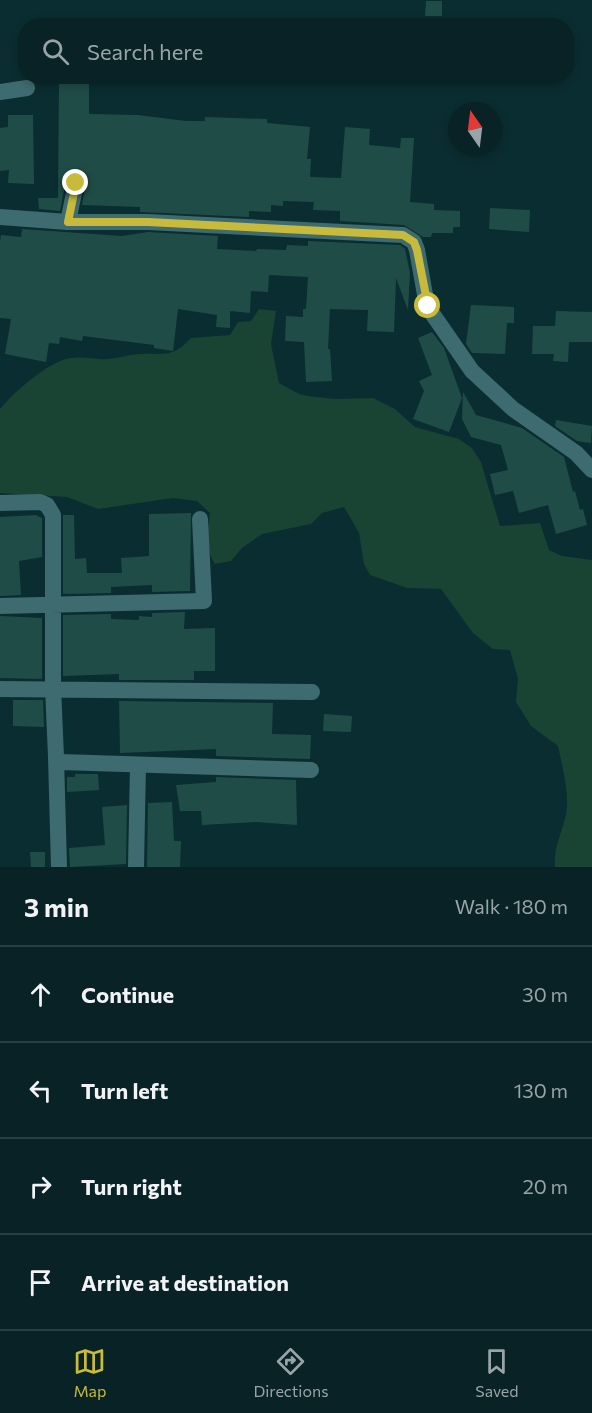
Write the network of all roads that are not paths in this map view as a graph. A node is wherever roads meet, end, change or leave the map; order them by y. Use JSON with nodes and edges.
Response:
{"nodes":[{"id":1,"x":27,"y":88,"type":"dead end"},
{"id":2,"x":0,"y":92,"type":"edge"},
{"id":3,"x":76,"y":183,"type":"dead end"},
{"id":4,"x":0,"y":217,"type":"edge"},
{"id":5,"x":68,"y":222,"type":"junction"},
{"id":6,"x":592,"y":470,"type":"edge"},
{"id":7,"x":0,"y":503,"type":"edge"},
{"id":8,"x":200,"y":519,"type":"dead end"},
{"id":9,"x":53,"y":605,"type":"junction"},
{"id":10,"x":0,"y":606,"type":"edge"},
{"id":11,"x":53,"y":687,"type":"junction"},
{"id":12,"x":0,"y":688,"type":"edge"},
{"id":13,"x":312,"y":692,"type":"dead end"},
{"id":14,"x":56,"y":757,"type":"junction"},
{"id":15,"x":138,"y":765,"type":"junction"},
{"id":16,"x":311,"y":770,"type":"dead end"},
{"id":17,"x":59,"y":867,"type":"edge"},
{"id":18,"x":136,"y":867,"type":"edge"}],
"edges":[{"from":1,"to":2,"type":"street"},
{"from":3,"to":5,"type":"street"},
{"from":4,"to":5,"type":"street"},
{"from":5,"to":6,"type":"street"},
{"from":7,"to":9,"type":"street"},
{"from":8,"to":9,"type":"street"},
{"from":9,"to":10,"type":"street"},
{"from":9,"to":11,"type":"street"},
{"from":11,"to":12,"type":"street"},
{"from":11,"to":13,"type":"street"},
{"from":11,"to":14,"type":"street"},
{"from":14,"to":15,"type":"street"},
{"from":14,"to":17,"type":"street"},
{"from":15,"to":16,"type":"street"},
{"from":15,"to":18,"type":"street"}]}
